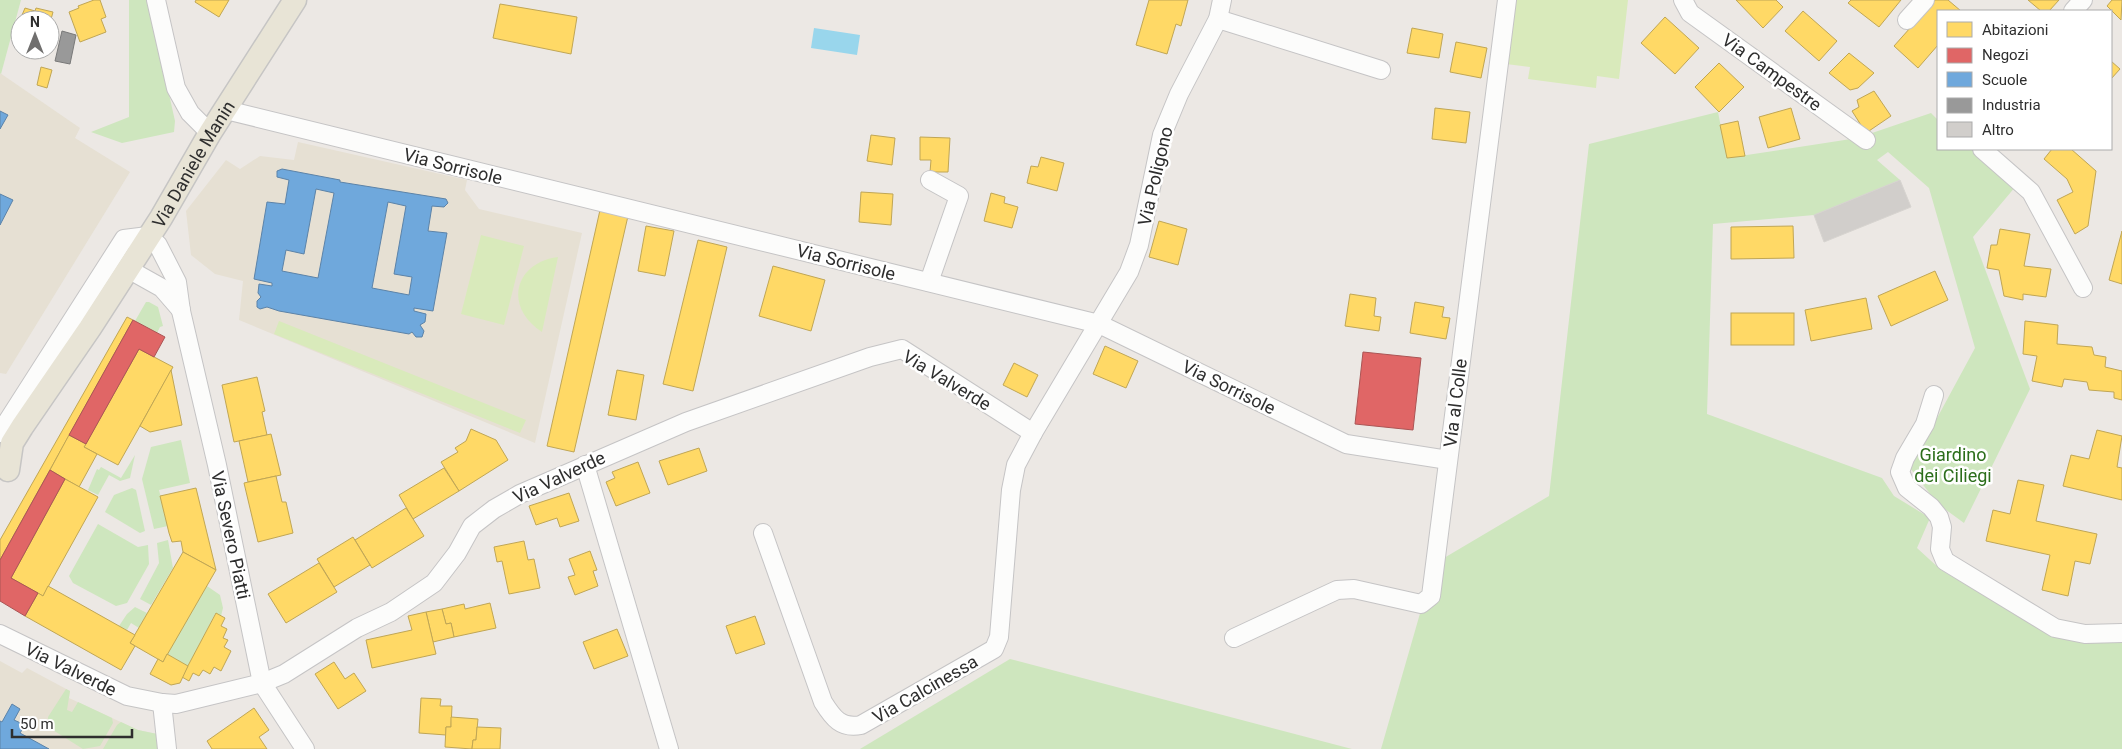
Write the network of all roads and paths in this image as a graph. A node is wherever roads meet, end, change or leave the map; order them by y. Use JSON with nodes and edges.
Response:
{"nodes":[{"id":1,"x":156,"y":0,"type":"edge"},
{"id":2,"x":295,"y":0,"type":"edge"},
{"id":3,"x":1222,"y":0,"type":"edge"},
{"id":4,"x":1507,"y":0,"type":"edge"},
{"id":5,"x":1683,"y":0,"type":"edge"},
{"id":6,"x":1925,"y":0,"type":"edge"},
{"id":7,"x":2083,"y":0,"type":"edge"},
{"id":8,"x":2074,"y":10,"type":"edge"},
{"id":9,"x":1218,"y":19,"type":"junction"},
{"id":10,"x":1907,"y":20,"type":"dead end"},
{"id":11,"x":1381,"y":70,"type":"dead end"},
{"id":12,"x":226,"y":110,"type":"junction"},
{"id":13,"x":210,"y":133,"type":"junction"},
{"id":14,"x":1866,"y":140,"type":"dead end"},
{"id":15,"x":1983,"y":150,"type":"edge"},
{"id":16,"x":930,"y":180,"type":"dead end"},
{"id":17,"x":148,"y":236,"type":"junction"},
{"id":18,"x":128,"y":269,"type":"junction"},
{"id":19,"x":929,"y":282,"type":"junction"},
{"id":20,"x":2082,"y":288,"type":"dead end"},
{"id":21,"x":181,"y":311,"type":"junction"},
{"id":22,"x":1099,"y":324,"type":"junction"},
{"id":23,"x":1934,"y":395,"type":"dead end"},
{"id":24,"x":0,"y":433,"type":"edge"},
{"id":25,"x":1033,"y":433,"type":"junction"},
{"id":26,"x":1448,"y":460,"type":"junction"},
{"id":27,"x":585,"y":465,"type":"junction"},
{"id":28,"x":4,"y":476,"type":"edge"},
{"id":29,"x":763,"y":533,"type":"dead end"},
{"id":30,"x":2122,"y":633,"type":"edge"},
{"id":31,"x":0,"y":634,"type":"edge"},
{"id":32,"x":1234,"y":638,"type":"dead end"},
{"id":33,"x":262,"y":683,"type":"junction"},
{"id":34,"x":162,"y":703,"type":"junction"},
{"id":35,"x":167,"y":749,"type":"edge"},
{"id":36,"x":305,"y":749,"type":"edge"},
{"id":37,"x":669,"y":749,"type":"edge"}],
"edges":[{"from":1,"to":13,"type":"street"},
{"from":2,"to":12,"type":"main road","name":"Via Daniele Manin"},
{"from":3,"to":9,"type":"street","name":"Via Poligono"},
{"from":4,"to":26,"type":"street","name":"Via al Colle"},
{"from":5,"to":14,"type":"street","name":"Via Campestre"},
{"from":6,"to":10,"type":"street"},
{"from":7,"to":8,"type":"street"},
{"from":9,"to":11,"type":"street"},
{"from":9,"to":22,"type":"street","name":"Via Poligono"},
{"from":12,"to":13,"type":"main road","name":"Via Daniele Manin"},
{"from":12,"to":19,"type":"street","name":"Via Sorrisole"},
{"from":13,"to":17,"type":"main road","name":"Via Daniele Manin"},
{"from":15,"to":20,"type":"street"},
{"from":16,"to":19,"type":"street"},
{"from":17,"to":18,"type":"main road","name":"Via Daniele Manin"},
{"from":17,"to":21,"type":"street","name":"Via Severo Piatti"},
{"from":17,"to":24,"type":"street"},
{"from":18,"to":21,"type":"street","name":"Via Severo Piatti"},
{"from":18,"to":28,"type":"main road","name":"Via Daniele Manin"},
{"from":19,"to":22,"type":"street","name":"Via Sorrisole"},
{"from":21,"to":33,"type":"street","name":"Via Severo Piatti"},
{"from":22,"to":25,"type":"street"},
{"from":22,"to":26,"type":"street","name":"Via Sorrisole"},
{"from":23,"to":30,"type":"street"},
{"from":25,"to":27,"type":"street","name":"Via Valverde"},
{"from":25,"to":29,"type":"street","name":"Via Calcinessa"},
{"from":26,"to":32,"type":"street","name":"Via al Colle"},
{"from":27,"to":33,"type":"street","name":"Via Valverde"},
{"from":27,"to":37,"type":"street"},
{"from":31,"to":34,"type":"street","name":"Via Valverde"},
{"from":33,"to":34,"type":"street","name":"Via Valverde"},
{"from":33,"to":36,"type":"street","name":"Via Severo Piatti"},
{"from":34,"to":35,"type":"street"}]}
